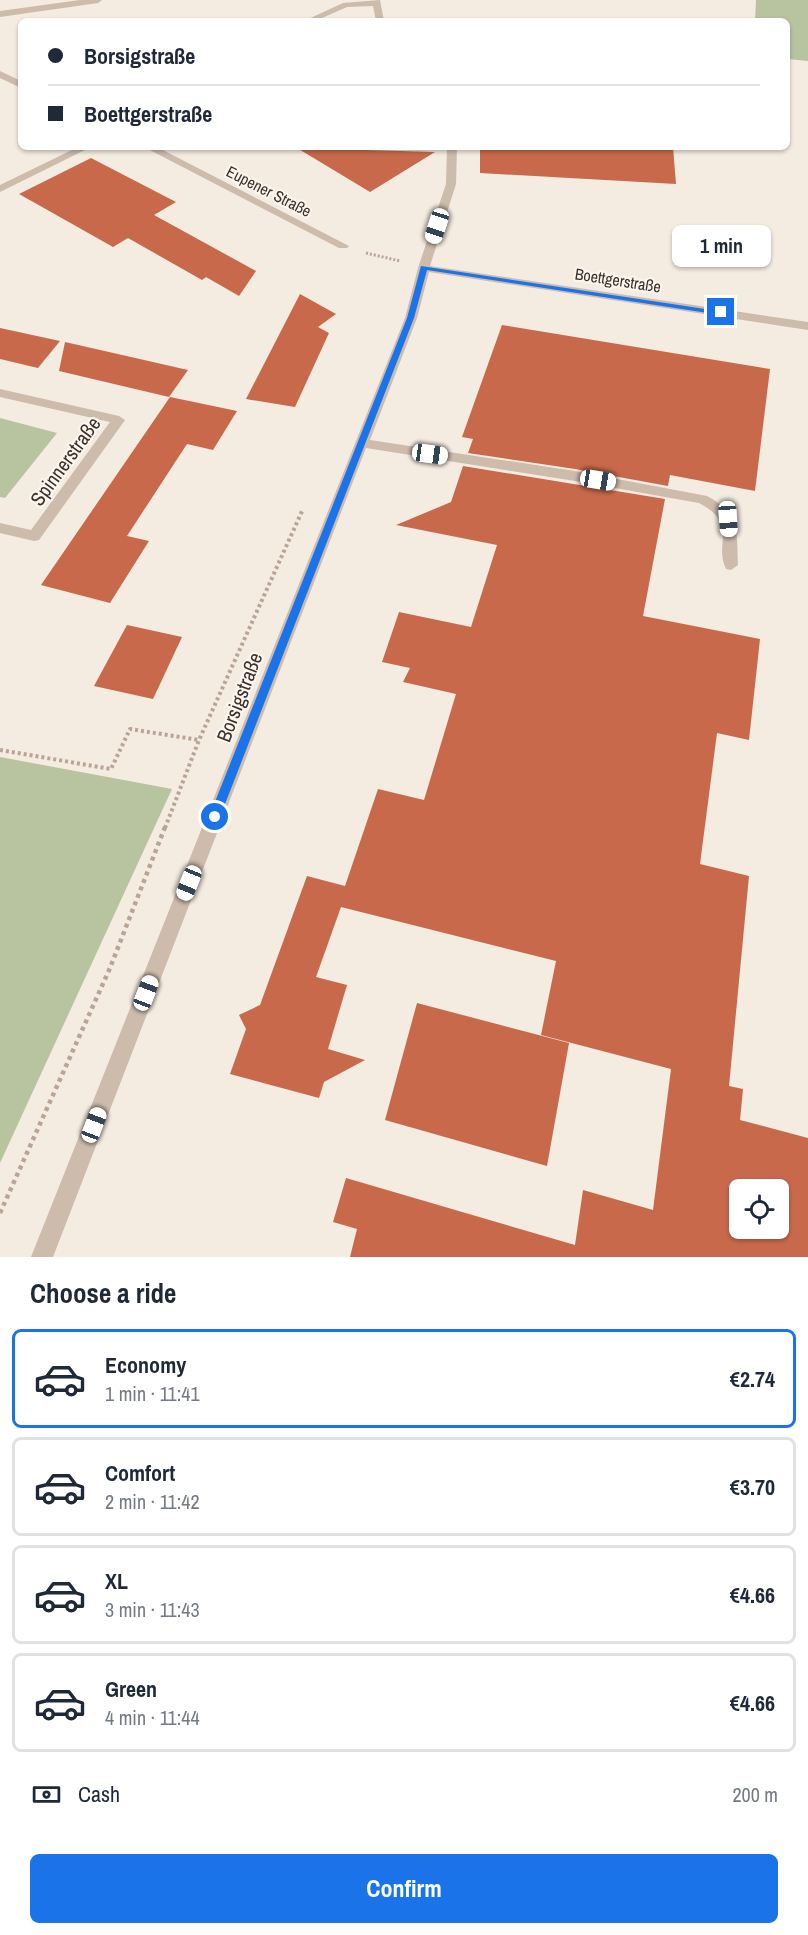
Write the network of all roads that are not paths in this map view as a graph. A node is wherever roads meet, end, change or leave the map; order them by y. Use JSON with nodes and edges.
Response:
{"nodes":[{"id":1,"x":98,"y":0,"type":"edge"},
{"id":2,"x":376,"y":2,"type":"edge"},
{"id":3,"x":0,"y":14,"type":"edge"},
{"id":4,"x":315,"y":18,"type":"edge"},
{"id":5,"x":379,"y":18,"type":"edge"},
{"id":6,"x":0,"y":74,"type":"edge"},
{"id":7,"x":18,"y":83,"type":"edge"},
{"id":8,"x":80,"y":150,"type":"edge"},
{"id":9,"x":155,"y":150,"type":"edge"},
{"id":10,"x":452,"y":150,"type":"edge"},
{"id":11,"x":0,"y":189,"type":"edge"},
{"id":12,"x":343,"y":246,"type":"road end"},
{"id":13,"x":424,"y":268,"type":"junction"},
{"id":14,"x":808,"y":326,"type":"edge"},
{"id":15,"x":0,"y":393,"type":"edge"},
{"id":16,"x":361,"y":443,"type":"junction"},
{"id":17,"x":0,"y":528,"type":"edge"},
{"id":18,"x":731,"y":566,"type":"dead end"},
{"id":19,"x":42,"y":1257,"type":"edge"}],
"edges":[{"from":1,"to":3,"type":"street"},
{"from":2,"to":4,"type":"street"},
{"from":2,"to":5,"type":"street"},
{"from":6,"to":7,"type":"street"},
{"from":8,"to":11,"type":"street"},
{"from":9,"to":12,"type":"street","name":"Eupener Straße"},
{"from":10,"to":13,"type":"street","name":"Borsigstraße"},
{"from":13,"to":14,"type":"street","name":"Boettgerstraße"},
{"from":13,"to":16,"type":"street","name":"Borsigstraße"},
{"from":15,"to":17,"type":"street","name":"Spinnerstraße"},
{"from":16,"to":18,"type":"street"},
{"from":16,"to":19,"type":"street","name":"Borsigstraße"}]}
